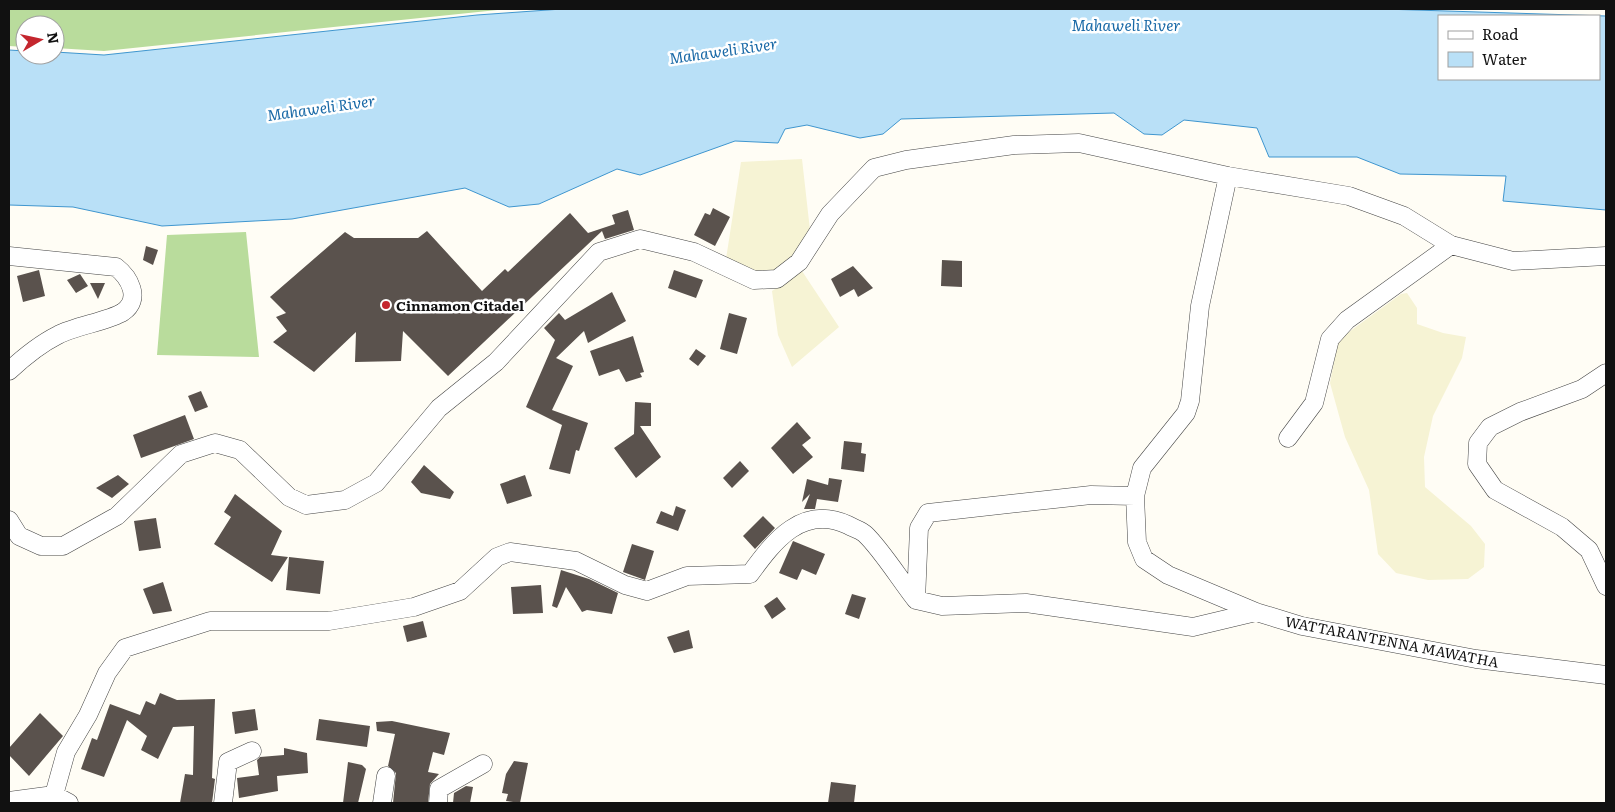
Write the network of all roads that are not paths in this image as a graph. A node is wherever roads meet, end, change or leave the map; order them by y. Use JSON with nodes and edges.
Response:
{"nodes":[{"id":1,"x":1228,"y":176,"type":"junction"},
{"id":2,"x":1451,"y":244,"type":"junction"},
{"id":3,"x":9,"y":256,"type":"edge"},
{"id":4,"x":1606,"y":256,"type":"edge"},
{"id":5,"x":9,"y":371,"type":"edge"},
{"id":6,"x":1606,"y":373,"type":"edge"},
{"id":7,"x":1288,"y":438,"type":"dead end"},
{"id":8,"x":1134,"y":496,"type":"junction"},
{"id":9,"x":9,"y":520,"type":"edge"},
{"id":10,"x":1606,"y":586,"type":"edge"},
{"id":11,"x":916,"y":600,"type":"junction"},
{"id":12,"x":1256,"y":612,"type":"junction"},
{"id":13,"x":1606,"y":675,"type":"edge"},
{"id":14,"x":252,"y":751,"type":"dead end"},
{"id":15,"x":483,"y":764,"type":"dead end"},
{"id":16,"x":386,"y":776,"type":"dead end"},
{"id":17,"x":54,"y":795,"type":"junction"},
{"id":18,"x":9,"y":801,"type":"edge"},
{"id":19,"x":70,"y":803,"type":"edge"},
{"id":20,"x":223,"y":803,"type":"edge"},
{"id":21,"x":382,"y":803,"type":"edge"},
{"id":22,"x":438,"y":803,"type":"edge"}],
"edges":[{"from":1,"to":2,"type":"street"},
{"from":1,"to":8,"type":"street","name":"WATTARANTENNA MAWATHA"},
{"from":1,"to":9,"type":"street"},
{"from":2,"to":4,"type":"street"},
{"from":2,"to":7,"type":"street"},
{"from":3,"to":5,"type":"street"},
{"from":6,"to":10,"type":"street"},
{"from":8,"to":11,"type":"street"},
{"from":8,"to":12,"type":"street","name":"WATTARANTENNA MAWATHA"},
{"from":11,"to":12,"type":"street"},
{"from":11,"to":17,"type":"street"},
{"from":12,"to":13,"type":"street","name":"WATTARANTENNA MAWATHA"},
{"from":14,"to":20,"type":"street"},
{"from":15,"to":22,"type":"street"},
{"from":16,"to":21,"type":"street"},
{"from":17,"to":18,"type":"street"},
{"from":17,"to":19,"type":"street"}]}
